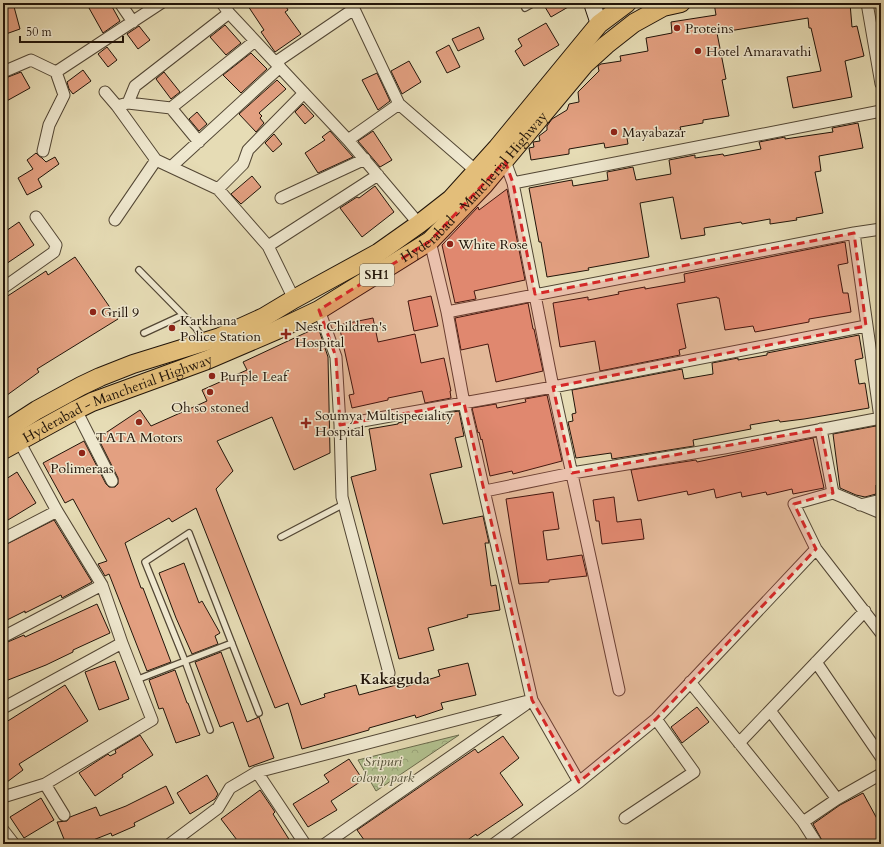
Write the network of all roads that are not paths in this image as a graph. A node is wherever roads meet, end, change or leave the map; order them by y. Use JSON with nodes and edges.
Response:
{"nodes":[{"id":1,"x":120,"y":3,"type":"edge"},
{"id":2,"x":161,"y":3,"type":"edge"},
{"id":3,"x":222,"y":3,"type":"edge"},
{"id":4,"x":534,"y":3,"type":"edge"},
{"id":5,"x":592,"y":3,"type":"edge"},
{"id":6,"x":627,"y":3,"type":"edge"},
{"id":7,"x":681,"y":3,"type":"edge"},
{"id":8,"x":867,"y":3,"type":"edge"},
{"id":9,"x":355,"y":6,"type":"edge"},
{"id":10,"x":525,"y":8,"type":"dead end"},
{"id":11,"x":229,"y":13,"type":"junction"},
{"id":12,"x":132,"y":22,"type":"junction"},
{"id":13,"x":599,"y":24,"type":"junction"},
{"id":14,"x":255,"y":41,"type":"junction"},
{"id":15,"x":278,"y":64,"type":"junction"},
{"id":16,"x":3,"y":72,"type":"edge"},
{"id":17,"x":56,"y":72,"type":"junction"},
{"id":18,"x":881,"y":84,"type":"edge"},
{"id":19,"x":105,"y":92,"type":"dead end"},
{"id":20,"x":304,"y":93,"type":"junction"},
{"id":21,"x":128,"y":102,"type":"junction"},
{"id":22,"x":399,"y":104,"type":"junction"},
{"id":23,"x":117,"y":106,"type":"junction"},
{"id":24,"x":171,"y":108,"type":"junction"},
{"id":25,"x":881,"y":111,"type":"edge"},
{"id":26,"x":348,"y":140,"type":"junction"},
{"id":27,"x":199,"y":142,"type":"junction"},
{"id":28,"x":43,"y":151,"type":"dead end"},
{"id":29,"x":365,"y":159,"type":"junction"},
{"id":30,"x":156,"y":160,"type":"junction"},
{"id":31,"x":506,"y":161,"type":"junction"},
{"id":32,"x":172,"y":166,"type":"junction"},
{"id":33,"x":475,"y":170,"type":"junction"},
{"id":34,"x":378,"y":175,"type":"junction"},
{"id":35,"x":513,"y":183,"type":"junction"},
{"id":36,"x":218,"y":189,"type":"junction"},
{"id":37,"x":281,"y":198,"type":"dead end"},
{"id":38,"x":36,"y":217,"type":"dead end"},
{"id":39,"x":115,"y":220,"type":"dead end"},
{"id":40,"x":419,"y":224,"type":"junction"},
{"id":41,"x":881,"y":229,"type":"edge"},
{"id":42,"x":854,"y":233,"type":"junction"},
{"id":43,"x":430,"y":242,"type":"junction"},
{"id":44,"x":268,"y":246,"type":"junction"},
{"id":45,"x":140,"y":270,"type":"dead end"},
{"id":46,"x":3,"y":288,"type":"edge"},
{"id":47,"x":535,"y":294,"type":"junction"},
{"id":48,"x":294,"y":298,"type":"junction"},
{"id":49,"x":319,"y":310,"type":"junction"},
{"id":50,"x":447,"y":312,"type":"junction"},
{"id":51,"x":183,"y":315,"type":"junction"},
{"id":52,"x":866,"y":326,"type":"junction"},
{"id":53,"x":144,"y":333,"type":"dead end"},
{"id":54,"x":204,"y":342,"type":"junction"},
{"id":55,"x":81,"y":386,"type":"junction"},
{"id":56,"x":553,"y":387,"type":"junction"},
{"id":57,"x":92,"y":402,"type":"junction"},
{"id":58,"x":464,"y":403,"type":"junction"},
{"id":59,"x":76,"y":410,"type":"junction"},
{"id":60,"x":880,"y":418,"type":"edge"},
{"id":61,"x":340,"y":425,"type":"junction"},
{"id":62,"x":821,"y":430,"type":"junction"},
{"id":63,"x":3,"y":432,"type":"edge"},
{"id":64,"x":19,"y":441,"type":"junction"},
{"id":65,"x":3,"y":450,"type":"edge"},
{"id":66,"x":572,"y":473,"type":"junction"},
{"id":67,"x":112,"y":481,"type":"dead end"},
{"id":68,"x":485,"y":491,"type":"junction"},
{"id":69,"x":832,"y":493,"type":"junction"},
{"id":70,"x":881,"y":500,"type":"edge"},
{"id":71,"x":344,"y":504,"type":"junction"},
{"id":72,"x":860,"y":505,"type":"junction"},
{"id":73,"x":58,"y":511,"type":"junction"},
{"id":74,"x":881,"y":513,"type":"edge"},
{"id":75,"x":281,"y":537,"type":"dead end"},
{"id":76,"x":3,"y":539,"type":"edge"},
{"id":77,"x":816,"y":549,"type":"junction"},
{"id":78,"x":102,"y":584,"type":"junction"},
{"id":79,"x":865,"y":611,"type":"junction"},
{"id":80,"x":881,"y":633,"type":"edge"},
{"id":81,"x":3,"y":637,"type":"edge"},
{"id":82,"x":122,"y":643,"type":"junction"},
{"id":83,"x":232,"y":643,"type":"junction"},
{"id":84,"x":185,"y":661,"type":"junction"},
{"id":85,"x":816,"y":662,"type":"junction"},
{"id":86,"x":389,"y":673,"type":"dead end"},
{"id":87,"x":136,"y":680,"type":"junction"},
{"id":88,"x":690,"y":682,"type":"junction"},
{"id":89,"x":618,"y":690,"type":"dead end"},
{"id":90,"x":532,"y":700,"type":"junction"},
{"id":91,"x":3,"y":708,"type":"edge"},
{"id":92,"x":771,"y":712,"type":"junction"},
{"id":93,"x":259,"y":713,"type":"dead end"},
{"id":94,"x":656,"y":719,"type":"junction"},
{"id":95,"x":210,"y":730,"type":"dead end"},
{"id":96,"x":740,"y":743,"type":"junction"},
{"id":97,"x":881,"y":757,"type":"edge"},
{"id":98,"x":257,"y":772,"type":"junction"},
{"id":99,"x":881,"y":774,"type":"edge"},
{"id":100,"x":579,"y":782,"type":"junction"},
{"id":101,"x":45,"y":784,"type":"junction"},
{"id":102,"x":3,"y":797,"type":"edge"},
{"id":103,"x":837,"y":799,"type":"junction"},
{"id":104,"x":64,"y":815,"type":"dead end"},
{"id":105,"x":625,"y":818,"type":"dead end"},
{"id":106,"x":803,"y":822,"type":"junction"},
{"id":107,"x":3,"y":830,"type":"edge"},
{"id":108,"x":14,"y":844,"type":"edge"},
{"id":109,"x":170,"y":844,"type":"edge"},
{"id":110,"x":305,"y":844,"type":"edge"},
{"id":111,"x":325,"y":844,"type":"edge"},
{"id":112,"x":495,"y":844,"type":"edge"},
{"id":113,"x":817,"y":844,"type":"edge"}],
"edges":[{"from":1,"to":12,"type":"street"},
{"from":2,"to":12,"type":"street"},
{"from":3,"to":11,"type":"street"},
{"from":4,"to":10,"type":"lane"},
{"from":5,"to":13,"type":"street"},
{"from":6,"to":13,"type":"main road","name":"Hyderabad - Mancherial Highway","number":"SH1"},
{"from":7,"to":31,"type":"main road","name":"Hyderabad - Mancherial Highway","number":"SH1"},
{"from":8,"to":18,"type":"street"},
{"from":9,"to":15,"type":"street"},
{"from":9,"to":22,"type":"street"},
{"from":11,"to":14,"type":"street"},
{"from":11,"to":21,"type":"street"},
{"from":12,"to":17,"type":"street"},
{"from":13,"to":33,"type":"main road","name":"Hyderabad - Mancherial Highway","number":"SH1"},
{"from":14,"to":15,"type":"street"},
{"from":14,"to":24,"type":"street"},
{"from":15,"to":20,"type":"street"},
{"from":15,"to":27,"type":"street"},
{"from":16,"to":17,"type":"street"},
{"from":17,"to":28,"type":"street"},
{"from":19,"to":23,"type":"street"},
{"from":20,"to":26,"type":"street"},
{"from":20,"to":36,"type":"street"},
{"from":21,"to":23,"type":"street"},
{"from":21,"to":24,"type":"street"},
{"from":22,"to":26,"type":"street"},
{"from":22,"to":33,"type":"street"},
{"from":23,"to":30,"type":"street"},
{"from":24,"to":27,"type":"street"},
{"from":25,"to":35,"type":"street"},
{"from":26,"to":29,"type":"street"},
{"from":27,"to":32,"type":"street"},
{"from":29,"to":34,"type":"street"},
{"from":29,"to":37,"type":"street"},
{"from":30,"to":32,"type":"street"},
{"from":30,"to":39,"type":"street"},
{"from":31,"to":35,"type":"street"},
{"from":31,"to":43,"type":"main road","name":"Hyderabad - Mancherial Highway","number":"SH1"},
{"from":32,"to":36,"type":"street"},
{"from":33,"to":40,"type":"main road","name":"Hyderabad - Mancherial Highway","number":"SH1"},
{"from":34,"to":40,"type":"street"},
{"from":34,"to":44,"type":"street"},
{"from":35,"to":47,"type":"street"},
{"from":36,"to":44,"type":"street"},
{"from":38,"to":46,"type":"street"},
{"from":40,"to":48,"type":"main road","name":"Hyderabad - Mancherial Highway","number":"SH1"},
{"from":41,"to":42,"type":"street"},
{"from":42,"to":47,"type":"street"},
{"from":42,"to":52,"type":"street"},
{"from":43,"to":49,"type":"main road","name":"Hyderabad - Mancherial Highway","number":"SH1"},
{"from":43,"to":50,"type":"street"},
{"from":44,"to":48,"type":"street"},
{"from":45,"to":51,"type":"lane"},
{"from":47,"to":50,"type":"street"},
{"from":47,"to":56,"type":"street"},
{"from":48,"to":54,"type":"main road","name":"Hyderabad - Mancherial Highway","number":"SH1"},
{"from":49,"to":57,"type":"main road","name":"Hyderabad - Mancherial Highway","number":"SH1"},
{"from":49,"to":61,"type":"street"},
{"from":50,"to":58,"type":"street"},
{"from":51,"to":53,"type":"lane"},
{"from":51,"to":54,"type":"lane"},
{"from":52,"to":56,"type":"street"},
{"from":52,"to":60,"type":"street"},
{"from":54,"to":55,"type":"main road","name":"Hyderabad - Mancherial Highway","number":"SH1"},
{"from":55,"to":57,"type":"main road"},
{"from":55,"to":63,"type":"main road","name":"Hyderabad - Mancherial Highway","number":"SH1"},
{"from":56,"to":58,"type":"street"},
{"from":56,"to":66,"type":"street"},
{"from":57,"to":59,"type":"main road","name":"Hyderabad - Mancherial Highway","number":"SH1"},
{"from":58,"to":61,"type":"street"},
{"from":58,"to":68,"type":"street"},
{"from":59,"to":64,"type":"main road","name":"Hyderabad - Mancherial Highway","number":"SH1"},
{"from":59,"to":67,"type":"street"},
{"from":60,"to":62,"type":"street"},
{"from":61,"to":71,"type":"street"},
{"from":62,"to":66,"type":"street"},
{"from":62,"to":69,"type":"street"},
{"from":64,"to":65,"type":"main road","name":"Hyderabad - Mancherial Highway","number":"SH1"},
{"from":64,"to":73,"type":"street"},
{"from":66,"to":68,"type":"street"},
{"from":66,"to":89,"type":"street"},
{"from":68,"to":90,"type":"street"},
{"from":69,"to":72,"type":"street"},
{"from":69,"to":77,"type":"street"},
{"from":70,"to":72,"type":"street"},
{"from":71,"to":75,"type":"lane"},
{"from":71,"to":86,"type":"street"},
{"from":72,"to":74,"type":"street"},
{"from":73,"to":76,"type":"street"},
{"from":73,"to":78,"type":"street"},
{"from":77,"to":79,"type":"street"},
{"from":77,"to":88,"type":"street"},
{"from":78,"to":81,"type":"street"},
{"from":78,"to":82,"type":"street"},
{"from":79,"to":80,"type":"street"},
{"from":79,"to":85,"type":"street"},
{"from":82,"to":87,"type":"street"},
{"from":82,"to":91,"type":"street"},
{"from":83,"to":84,"type":"lane"},
{"from":83,"to":84,"type":"lane"},
{"from":83,"to":93,"type":"lane"},
{"from":84,"to":87,"type":"lane"},
{"from":84,"to":95,"type":"lane"},
{"from":85,"to":92,"type":"street"},
{"from":85,"to":97,"type":"street"},
{"from":87,"to":101,"type":"street"},
{"from":88,"to":94,"type":"street"},
{"from":88,"to":96,"type":"street"},
{"from":90,"to":98,"type":"street"},
{"from":90,"to":100,"type":"street"},
{"from":90,"to":111,"type":"street"},
{"from":92,"to":96,"type":"street"},
{"from":92,"to":103,"type":"street"},
{"from":94,"to":100,"type":"street"},
{"from":94,"to":105,"type":"street"},
{"from":96,"to":106,"type":"street"},
{"from":98,"to":109,"type":"street"},
{"from":98,"to":110,"type":"street"},
{"from":99,"to":103,"type":"street"},
{"from":100,"to":112,"type":"street"},
{"from":101,"to":102,"type":"street"},
{"from":101,"to":104,"type":"street"},
{"from":103,"to":106,"type":"street"},
{"from":106,"to":113,"type":"street"},
{"from":107,"to":108,"type":"street"}]}
